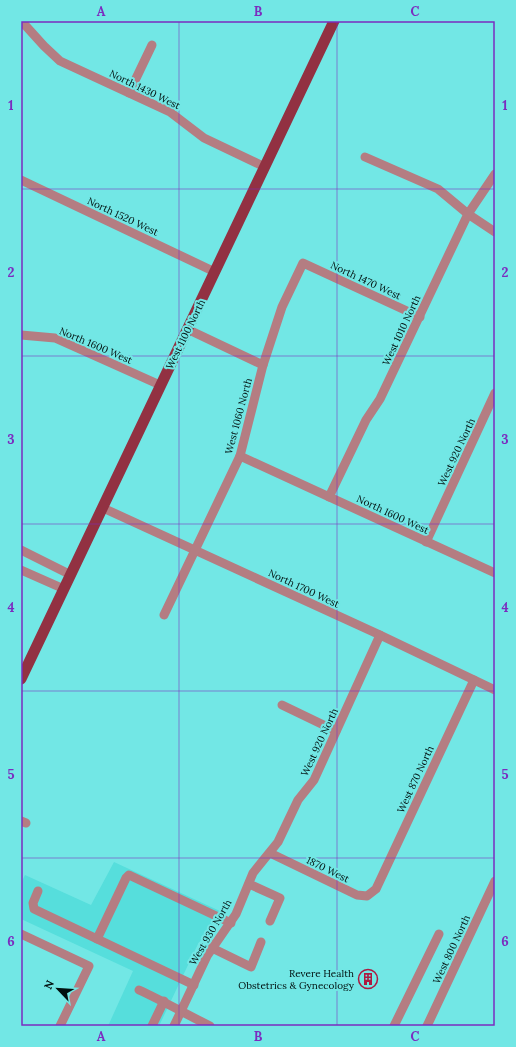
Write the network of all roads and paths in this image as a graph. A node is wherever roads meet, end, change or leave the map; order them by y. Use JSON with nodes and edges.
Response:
{"nodes":[{"id":1,"x":334,"y":21,"type":"edge"},
{"id":2,"x":22,"y":26,"type":"edge"},
{"id":3,"x":152,"y":45,"type":"dead end"},
{"id":4,"x":129,"y":92,"type":"junction"},
{"id":5,"x":365,"y":157,"type":"dead end"},
{"id":6,"x":265,"y":167,"type":"junction"},
{"id":7,"x":495,"y":174,"type":"edge"},
{"id":8,"x":21,"y":180,"type":"edge"},
{"id":9,"x":468,"y":214,"type":"junction"},
{"id":10,"x":495,"y":232,"type":"edge"},
{"id":11,"x":303,"y":263,"type":"joint"},
{"id":12,"x":215,"y":272,"type":"junction"},
{"id":13,"x":420,"y":317,"type":"junction"},
{"id":14,"x":188,"y":329,"type":"junction"},
{"id":15,"x":21,"y":335,"type":"edge"},
{"id":16,"x":263,"y":365,"type":"junction"},
{"id":17,"x":160,"y":386,"type":"junction"},
{"id":18,"x":495,"y":393,"type":"edge"},
{"id":19,"x":240,"y":456,"type":"junction"},
{"id":20,"x":329,"y":497,"type":"junction"},
{"id":21,"x":103,"y":508,"type":"junction"},
{"id":22,"x":426,"y":542,"type":"junction"},
{"id":23,"x":21,"y":550,"type":"edge"},
{"id":24,"x":196,"y":550,"type":"junction"},
{"id":25,"x":21,"y":570,"type":"edge"},
{"id":26,"x":495,"y":573,"type":"edge"},
{"id":27,"x":71,"y":575,"type":"junction"},
{"id":28,"x":64,"y":589,"type":"junction"},
{"id":29,"x":164,"y":616,"type":"dead end"},
{"id":30,"x":380,"y":635,"type":"junction"},
{"id":31,"x":21,"y":678,"type":"edge"},
{"id":32,"x":474,"y":680,"type":"junction"},
{"id":33,"x":495,"y":690,"type":"edge"},
{"id":34,"x":282,"y":705,"type":"dead end"},
{"id":35,"x":336,"y":731,"type":"junction"},
{"id":36,"x":270,"y":853,"type":"junction"},
{"id":37,"x":495,"y":881,"type":"edge"},
{"id":38,"x":249,"y":884,"type":"junction"},
{"id":39,"x":376,"y":889,"type":"joint"},
{"id":40,"x":38,"y":891,"type":"dead end"},
{"id":41,"x":270,"y":921,"type":"dead end"},
{"id":42,"x":231,"y":923,"type":"junction"},
{"id":43,"x":21,"y":934,"type":"edge"},
{"id":44,"x":439,"y":934,"type":"dead end"},
{"id":45,"x":97,"y":939,"type":"junction"},
{"id":46,"x":261,"y":942,"type":"dead end"},
{"id":47,"x":212,"y":948,"type":"junction"},
{"id":48,"x":194,"y":985,"type":"junction"},
{"id":49,"x":139,"y":990,"type":"dead end"},
{"id":50,"x":164,"y":1001,"type":"junction"},
{"id":51,"x":181,"y":1012,"type":"junction"},
{"id":52,"x":60,"y":1026,"type":"edge"},
{"id":53,"x":152,"y":1026,"type":"edge"},
{"id":54,"x":174,"y":1026,"type":"edge"},
{"id":55,"x":210,"y":1026,"type":"edge"},
{"id":56,"x":394,"y":1026,"type":"edge"},
{"id":57,"x":427,"y":1026,"type":"edge"}],
"edges":[{"from":1,"to":6,"type":"main road","name":"West 1100 North"},
{"from":2,"to":4,"type":"street","name":"North 1430 West"},
{"from":3,"to":4,"type":"street"},
{"from":4,"to":6,"type":"street","name":"North 1430 West"},
{"from":5,"to":9,"type":"street"},
{"from":6,"to":12,"type":"main road","name":"West 1100 North"},
{"from":7,"to":9,"type":"street","name":"West 1010 North"},
{"from":8,"to":12,"type":"street","name":"North 1520 West"},
{"from":9,"to":10,"type":"street"},
{"from":9,"to":13,"type":"street","name":"West 1010 North"},
{"from":11,"to":13,"type":"street","name":"North 1470 West"},
{"from":11,"to":16,"type":"street","name":"West 1060 North"},
{"from":12,"to":14,"type":"main road","name":"West 1100 North"},
{"from":13,"to":20,"type":"street","name":"West 1010 North"},
{"from":14,"to":16,"type":"street"},
{"from":14,"to":17,"type":"main road","name":"West 1100 North"},
{"from":15,"to":17,"type":"street","name":"North 1600 West"},
{"from":16,"to":19,"type":"street","name":"West 1060 North"},
{"from":17,"to":21,"type":"main road","name":"West 1100 North"},
{"from":18,"to":22,"type":"street","name":"West 920 North"},
{"from":19,"to":20,"type":"street","name":"North 1600 West"},
{"from":19,"to":24,"type":"street","name":"West 1060 North"},
{"from":20,"to":22,"type":"street","name":"North 1600 West"},
{"from":21,"to":24,"type":"street","name":"North 1700 West"},
{"from":21,"to":27,"type":"main road","name":"West 1100 North"},
{"from":22,"to":26,"type":"street","name":"North 1600 West"},
{"from":23,"to":27,"type":"street"},
{"from":24,"to":29,"type":"street","name":"West 1060 North"},
{"from":24,"to":30,"type":"street","name":"North 1700 West"},
{"from":25,"to":28,"type":"street"},
{"from":27,"to":28,"type":"main road","name":"West 1100 North"},
{"from":28,"to":31,"type":"main road","name":"West 1100 North"},
{"from":30,"to":32,"type":"street","name":"North 1700 West"},
{"from":30,"to":35,"type":"street","name":"West 920 North"},
{"from":32,"to":33,"type":"street","name":"North 1700 West"},
{"from":32,"to":39,"type":"street","name":"West 870 North"},
{"from":34,"to":35,"type":"street"},
{"from":35,"to":36,"type":"street","name":"West 920 North"},
{"from":36,"to":38,"type":"street","name":"West 930 North"},
{"from":36,"to":39,"type":"street","name":"1870 West"},
{"from":37,"to":57,"type":"street","name":"West 800 North"},
{"from":38,"to":41,"type":"street"},
{"from":38,"to":42,"type":"street","name":"West 930 North"},
{"from":40,"to":45,"type":"street"},
{"from":42,"to":45,"type":"street"},
{"from":42,"to":47,"type":"street","name":"West 930 North"},
{"from":43,"to":52,"type":"street"},
{"from":44,"to":56,"type":"street"},
{"from":45,"to":48,"type":"street"},
{"from":46,"to":47,"type":"street"},
{"from":47,"to":48,"type":"street","name":"West 930 North"},
{"from":48,"to":51,"type":"street","name":"West 930 North"},
{"from":49,"to":50,"type":"street"},
{"from":50,"to":51,"type":"street"},
{"from":50,"to":53,"type":"street"},
{"from":51,"to":54,"type":"street","name":"West 930 North"},
{"from":51,"to":55,"type":"street"}]}
